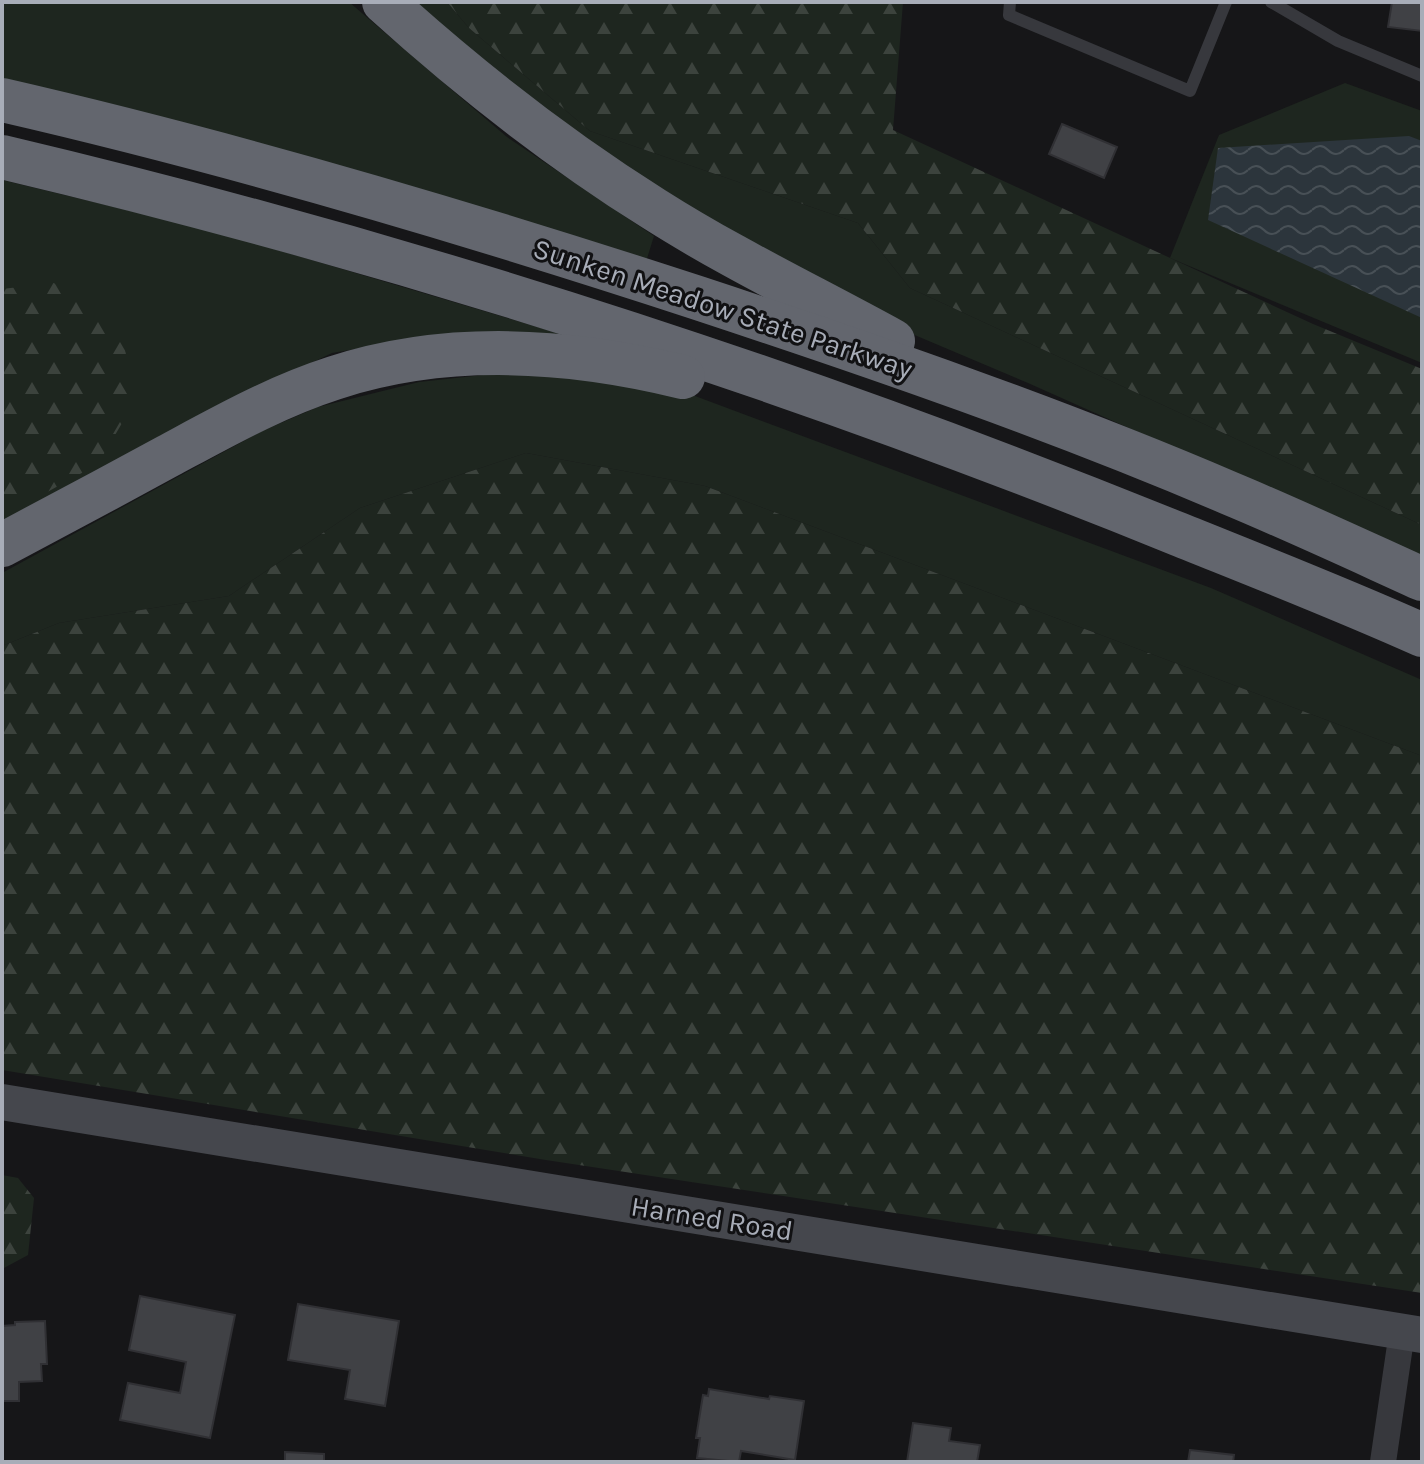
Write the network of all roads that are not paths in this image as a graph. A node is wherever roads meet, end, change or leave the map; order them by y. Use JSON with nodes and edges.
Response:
{"nodes":[{"id":1,"x":384,"y":2,"type":"edge"},
{"id":2,"x":1010,"y":2,"type":"edge"},
{"id":3,"x":1226,"y":2,"type":"edge"},
{"id":4,"x":1271,"y":2,"type":"edge"},
{"id":5,"x":1422,"y":76,"type":"edge"},
{"id":6,"x":2,"y":100,"type":"edge"},
{"id":7,"x":2,"y":157,"type":"edge"},
{"id":8,"x":1023,"y":412,"type":"junction"},
{"id":9,"x":999,"y":462,"type":"junction"},
{"id":10,"x":2,"y":545,"type":"edge"},
{"id":11,"x":1422,"y":579,"type":"edge"},
{"id":12,"x":1422,"y":635,"type":"edge"},
{"id":13,"x":2,"y":1102,"type":"edge"},
{"id":14,"x":1412,"y":1333,"type":"edge"},
{"id":15,"x":1383,"y":1462,"type":"edge"}],
"edges":[{"from":1,"to":8,"type":"highway"},
{"from":2,"to":3,"type":"lane"},
{"from":4,"to":5,"type":"lane"},
{"from":6,"to":8,"type":"highway","name":"Sunken Meadow State Parkway"},
{"from":7,"to":9,"type":"highway","name":"Sunken Meadow State Parkway"},
{"from":8,"to":11,"type":"highway","name":"Sunken Meadow State Parkway"},
{"from":9,"to":10,"type":"highway"},
{"from":9,"to":12,"type":"highway","name":"Sunken Meadow State Parkway"},
{"from":13,"to":14,"type":"main road","name":"Harned Road"},
{"from":14,"to":15,"type":"street"}]}
